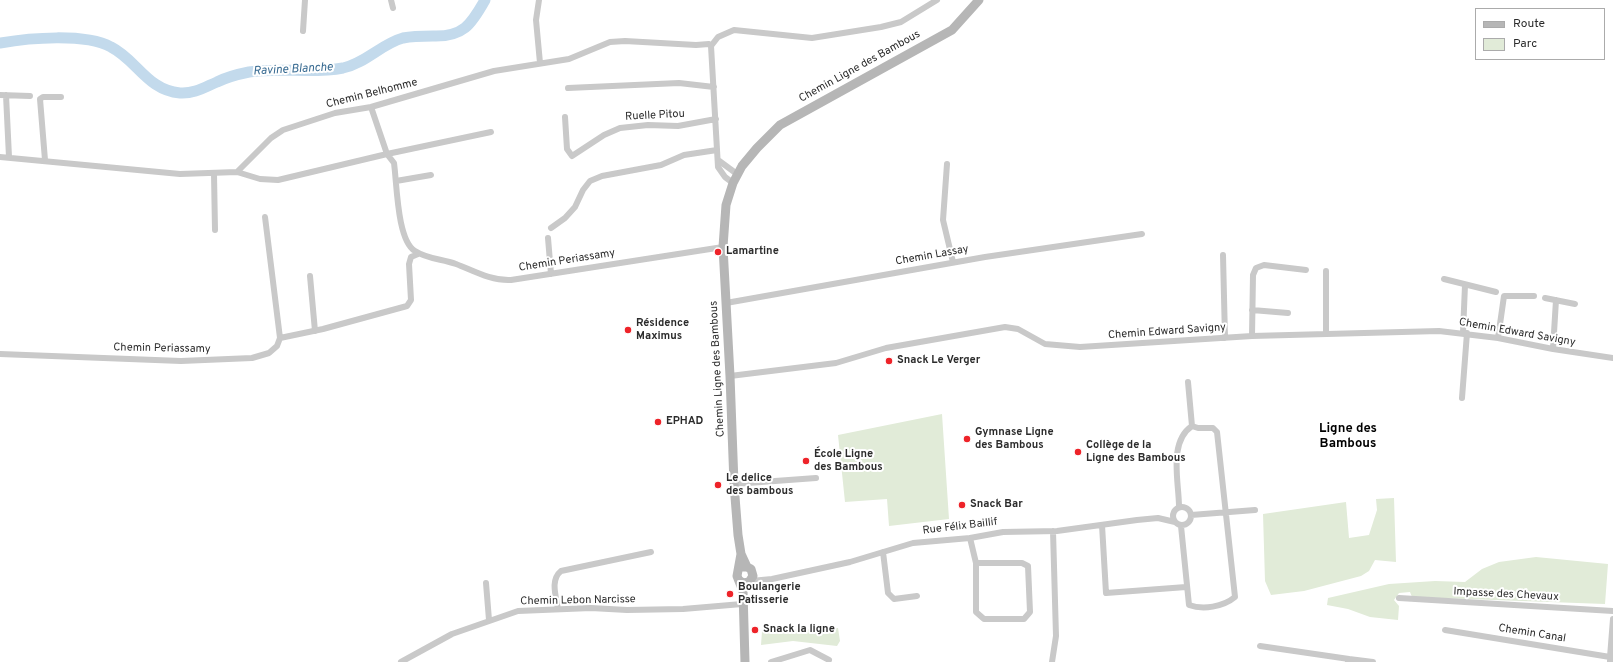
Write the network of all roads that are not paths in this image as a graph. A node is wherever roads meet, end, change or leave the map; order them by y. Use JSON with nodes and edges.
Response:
{"nodes":[{"id":1,"x":305,"y":0,"type":"edge"},
{"id":2,"x":391,"y":0,"type":"edge"},
{"id":3,"x":539,"y":0,"type":"edge"},
{"id":4,"x":937,"y":0,"type":"edge"},
{"id":5,"x":979,"y":0,"type":"edge"},
{"id":6,"x":393,"y":8,"type":"dead end"},
{"id":7,"x":303,"y":31,"type":"dead end"},
{"id":8,"x":712,"y":49,"type":"junction"},
{"id":9,"x":540,"y":63,"type":"junction"},
{"id":10,"x":714,"y":87,"type":"junction"},
{"id":11,"x":568,"y":88,"type":"dead end"},
{"id":12,"x":3,"y":95,"type":"edge"},
{"id":13,"x":30,"y":96,"type":"dead end"},
{"id":14,"x":61,"y":97,"type":"dead end"},
{"id":15,"x":371,"y":107,"type":"junction"},
{"id":16,"x":564,"y":117,"type":"dead end"},
{"id":17,"x":716,"y":119,"type":"junction"},
{"id":18,"x":491,"y":132,"type":"dead end"},
{"id":19,"x":717,"y":150,"type":"junction"},
{"id":20,"x":387,"y":154,"type":"junction"},
{"id":21,"x":0,"y":157,"type":"edge"},
{"id":22,"x":9,"y":157,"type":"junction"},
{"id":23,"x":45,"y":160,"type":"junction"},
{"id":24,"x":718,"y":160,"type":"junction"},
{"id":25,"x":946,"y":164,"type":"dead end"},
{"id":26,"x":237,"y":172,"type":"junction"},
{"id":27,"x":214,"y":174,"type":"junction"},
{"id":28,"x":737,"y":174,"type":"junction"},
{"id":29,"x":431,"y":175,"type":"dead end"},
{"id":30,"x":396,"y":181,"type":"junction"},
{"id":31,"x":733,"y":183,"type":"junction"},
{"id":32,"x":265,"y":217,"type":"dead end"},
{"id":33,"x":551,"y":228,"type":"dead end"},
{"id":34,"x":215,"y":230,"type":"dead end"},
{"id":35,"x":1142,"y":234,"type":"dead end"},
{"id":36,"x":548,"y":238,"type":"dead end"},
{"id":37,"x":723,"y":247,"type":"junction"},
{"id":38,"x":418,"y":254,"type":"junction"},
{"id":39,"x":1224,"y":255,"type":"dead end"},
{"id":40,"x":953,"y":262,"type":"junction"},
{"id":41,"x":1306,"y":270,"type":"dead end"},
{"id":42,"x":1326,"y":271,"type":"dead end"},
{"id":43,"x":551,"y":274,"type":"junction"},
{"id":44,"x":310,"y":276,"type":"dead end"},
{"id":45,"x":1444,"y":279,"type":"dead end"},
{"id":46,"x":1465,"y":284,"type":"junction"},
{"id":47,"x":1496,"y":292,"type":"dead end"},
{"id":48,"x":1534,"y":296,"type":"dead end"},
{"id":49,"x":1545,"y":298,"type":"dead end"},
{"id":50,"x":1556,"y":300,"type":"junction"},
{"id":51,"x":726,"y":303,"type":"junction"},
{"id":52,"x":1575,"y":304,"type":"dead end"},
{"id":53,"x":1252,"y":310,"type":"junction"},
{"id":54,"x":1288,"y":313,"type":"dead end"},
{"id":55,"x":315,"y":331,"type":"junction"},
{"id":56,"x":1465,"y":333,"type":"junction"},
{"id":57,"x":1326,"y":334,"type":"junction"},
{"id":58,"x":1252,"y":336,"type":"junction"},
{"id":59,"x":280,"y":338,"type":"junction"},
{"id":60,"x":1225,"y":338,"type":"junction"},
{"id":61,"x":1498,"y":338,"type":"junction"},
{"id":62,"x":1553,"y":349,"type":"junction"},
{"id":63,"x":0,"y":354,"type":"edge"},
{"id":64,"x":1613,"y":358,"type":"edge"},
{"id":65,"x":730,"y":376,"type":"junction"},
{"id":66,"x":1188,"y":382,"type":"dead end"},
{"id":67,"x":1462,"y":398,"type":"dead end"},
{"id":68,"x":1192,"y":426,"type":"junction"},
{"id":69,"x":816,"y":478,"type":"dead end"},
{"id":70,"x":734,"y":484,"type":"junction"},
{"id":71,"x":1179,"y":507,"type":"junction"},
{"id":72,"x":1255,"y":510,"type":"dead end"},
{"id":73,"x":1225,"y":511,"type":"junction"},
{"id":74,"x":1173,"y":512,"type":"junction"},
{"id":75,"x":1191,"y":515,"type":"junction"},
{"id":76,"x":1158,"y":518,"type":"junction"},
{"id":77,"x":1175,"y":522,"type":"junction"},
{"id":78,"x":1102,"y":525,"type":"junction"},
{"id":79,"x":1181,"y":526,"type":"junction"},
{"id":80,"x":1053,"y":531,"type":"junction"},
{"id":81,"x":970,"y":538,"type":"junction"},
{"id":82,"x":650,"y":552,"type":"dead end"},
{"id":83,"x":883,"y":552,"type":"junction"},
{"id":84,"x":976,"y":563,"type":"junction"},
{"id":85,"x":746,"y":569,"type":"junction"},
{"id":86,"x":767,"y":579,"type":"junction"},
{"id":87,"x":739,"y":580,"type":"junction"},
{"id":88,"x":750,"y":581,"type":"junction"},
{"id":89,"x":486,"y":582,"type":"dead end"},
{"id":90,"x":1186,"y":587,"type":"junction"},
{"id":91,"x":743,"y":591,"type":"junction"},
{"id":92,"x":917,"y":596,"type":"dead end"},
{"id":93,"x":1399,"y":598,"type":"dead end"},
{"id":94,"x":742,"y":604,"type":"junction"},
{"id":95,"x":558,"y":609,"type":"junction"},
{"id":96,"x":1613,"y":611,"type":"edge"},
{"id":97,"x":1613,"y":619,"type":"edge"},
{"id":98,"x":489,"y":620,"type":"junction"},
{"id":99,"x":1445,"y":630,"type":"dead end"},
{"id":100,"x":1260,"y":646,"type":"dead end"},
{"id":101,"x":1610,"y":659,"type":"edge"},
{"id":102,"x":829,"y":660,"type":"dead end"},
{"id":103,"x":1348,"y":661,"type":"edge"},
{"id":104,"x":401,"y":662,"type":"edge"},
{"id":105,"x":745,"y":662,"type":"edge"},
{"id":106,"x":771,"y":662,"type":"edge"},
{"id":107,"x":1052,"y":662,"type":"edge"},
{"id":108,"x":1373,"y":662,"type":"edge"}],
"edges":[{"from":1,"to":7,"type":"street"},
{"from":2,"to":6,"type":"street"},
{"from":3,"to":9,"type":"street"},
{"from":4,"to":8,"type":"street"},
{"from":5,"to":28,"type":"main road","name":"Chemin Ligne des Bambous"},
{"from":8,"to":9,"type":"street","name":"Chemin Belhomme"},
{"from":8,"to":10,"type":"street"},
{"from":9,"to":15,"type":"street","name":"Chemin Belhomme"},
{"from":10,"to":11,"type":"street"},
{"from":10,"to":17,"type":"street"},
{"from":12,"to":13,"type":"street"},
{"from":12,"to":22,"type":"street"},
{"from":14,"to":23,"type":"street"},
{"from":15,"to":20,"type":"street"},
{"from":15,"to":26,"type":"street","name":"Chemin Belhomme"},
{"from":16,"to":17,"type":"street","name":"Ruelle Pitou"},
{"from":17,"to":19,"type":"street"},
{"from":18,"to":20,"type":"street"},
{"from":19,"to":24,"type":"street"},
{"from":19,"to":33,"type":"street"},
{"from":20,"to":26,"type":"street"},
{"from":20,"to":30,"type":"street"},
{"from":21,"to":22,"type":"street"},
{"from":22,"to":23,"type":"street"},
{"from":23,"to":27,"type":"street"},
{"from":24,"to":28,"type":"street"},
{"from":24,"to":31,"type":"street"},
{"from":25,"to":40,"type":"street"},
{"from":26,"to":27,"type":"street"},
{"from":27,"to":34,"type":"street"},
{"from":28,"to":31,"type":"main road","name":"Chemin Ligne des Bambous"},
{"from":29,"to":30,"type":"street"},
{"from":30,"to":38,"type":"street"},
{"from":31,"to":37,"type":"main road","name":"Chemin Ligne des Bambous"},
{"from":32,"to":59,"type":"street"},
{"from":35,"to":40,"type":"street","name":"Chemin Lassay"},
{"from":36,"to":43,"type":"street"},
{"from":37,"to":43,"type":"street","name":"Chemin Periassamy"},
{"from":37,"to":51,"type":"main road","name":"Chemin Ligne des Bambous"},
{"from":38,"to":43,"type":"street","name":"Chemin Periassamy"},
{"from":38,"to":55,"type":"street"},
{"from":39,"to":60,"type":"street"},
{"from":40,"to":51,"type":"street","name":"Chemin Lassay"},
{"from":41,"to":53,"type":"street"},
{"from":42,"to":57,"type":"street"},
{"from":44,"to":55,"type":"street"},
{"from":45,"to":46,"type":"street"},
{"from":46,"to":47,"type":"street"},
{"from":46,"to":56,"type":"street"},
{"from":48,"to":61,"type":"street"},
{"from":49,"to":50,"type":"street"},
{"from":50,"to":52,"type":"street"},
{"from":50,"to":62,"type":"street"},
{"from":51,"to":65,"type":"main road","name":"Chemin Ligne des Bambous"},
{"from":53,"to":54,"type":"street"},
{"from":53,"to":58,"type":"street"},
{"from":55,"to":59,"type":"street"},
{"from":56,"to":57,"type":"street","name":"Chemin Edward Savigny"},
{"from":56,"to":61,"type":"street","name":"Chemin Edward Savigny"},
{"from":56,"to":67,"type":"street"},
{"from":57,"to":58,"type":"street","name":"Chemin Edward Savigny"},
{"from":58,"to":60,"type":"street","name":"Chemin Edward Savigny"},
{"from":59,"to":63,"type":"street","name":"Chemin Periassamy"},
{"from":60,"to":65,"type":"street","name":"Chemin Edward Savigny"},
{"from":61,"to":62,"type":"street","name":"Chemin Edward Savigny"},
{"from":62,"to":64,"type":"street","name":"Chemin Edward Savigny"},
{"from":65,"to":70,"type":"main road","name":"Chemin Ligne des Bambous"},
{"from":66,"to":68,"type":"street"},
{"from":68,"to":71,"type":"street"},
{"from":68,"to":73,"type":"street"},
{"from":69,"to":70,"type":"street"},
{"from":70,"to":85,"type":"main road","name":"Chemin Ligne des Bambous"},
{"from":71,"to":74,"type":"street"},
{"from":71,"to":75,"type":"street"},
{"from":72,"to":73,"type":"street"},
{"from":73,"to":75,"type":"street"},
{"from":73,"to":90,"type":"street"},
{"from":74,"to":76,"type":"street","name":"Rue Félix Baillif"},
{"from":74,"to":77,"type":"street"},
{"from":75,"to":79,"type":"street"},
{"from":76,"to":77,"type":"street","name":"Rue Félix Baillif"},
{"from":76,"to":78,"type":"street","name":"Rue Félix Baillif"},
{"from":77,"to":79,"type":"street"},
{"from":78,"to":80,"type":"street","name":"Rue Félix Baillif"},
{"from":78,"to":90,"type":"street"},
{"from":79,"to":90,"type":"street"},
{"from":80,"to":81,"type":"street","name":"Rue Félix Baillif"},
{"from":80,"to":107,"type":"street"},
{"from":81,"to":83,"type":"street","name":"Rue Félix Baillif"},
{"from":81,"to":84,"type":"street"},
{"from":82,"to":95,"type":"street"},
{"from":83,"to":86,"type":"street","name":"Rue Félix Baillif"},
{"from":83,"to":92,"type":"street"},
{"from":84,"to":84,"type":"street"},
{"from":85,"to":86,"type":"street"},
{"from":85,"to":87,"type":"main road","name":"Chemin Ligne des Bambous"},
{"from":85,"to":88,"type":"main road"},
{"from":86,"to":88,"type":"street","name":"Rue Félix Baillif"},
{"from":87,"to":88,"type":"main road"},
{"from":87,"to":91,"type":"main road"},
{"from":88,"to":91,"type":"main road"},
{"from":89,"to":98,"type":"street"},
{"from":91,"to":94,"type":"main road"},
{"from":93,"to":96,"type":"street","name":"Impasse des Chevaux"},
{"from":94,"to":95,"type":"street","name":"Chemin Lebon Narcisse"},
{"from":94,"to":105,"type":"main road"},
{"from":95,"to":98,"type":"street","name":"Chemin Lebon Narcisse"},
{"from":97,"to":101,"type":"street"},
{"from":98,"to":104,"type":"street","name":"Chemin Lebon Narcisse"},
{"from":99,"to":101,"type":"street","name":"Chemin Canal"},
{"from":100,"to":103,"type":"street"},
{"from":102,"to":106,"type":"street"},
{"from":103,"to":108,"type":"street"}]}
